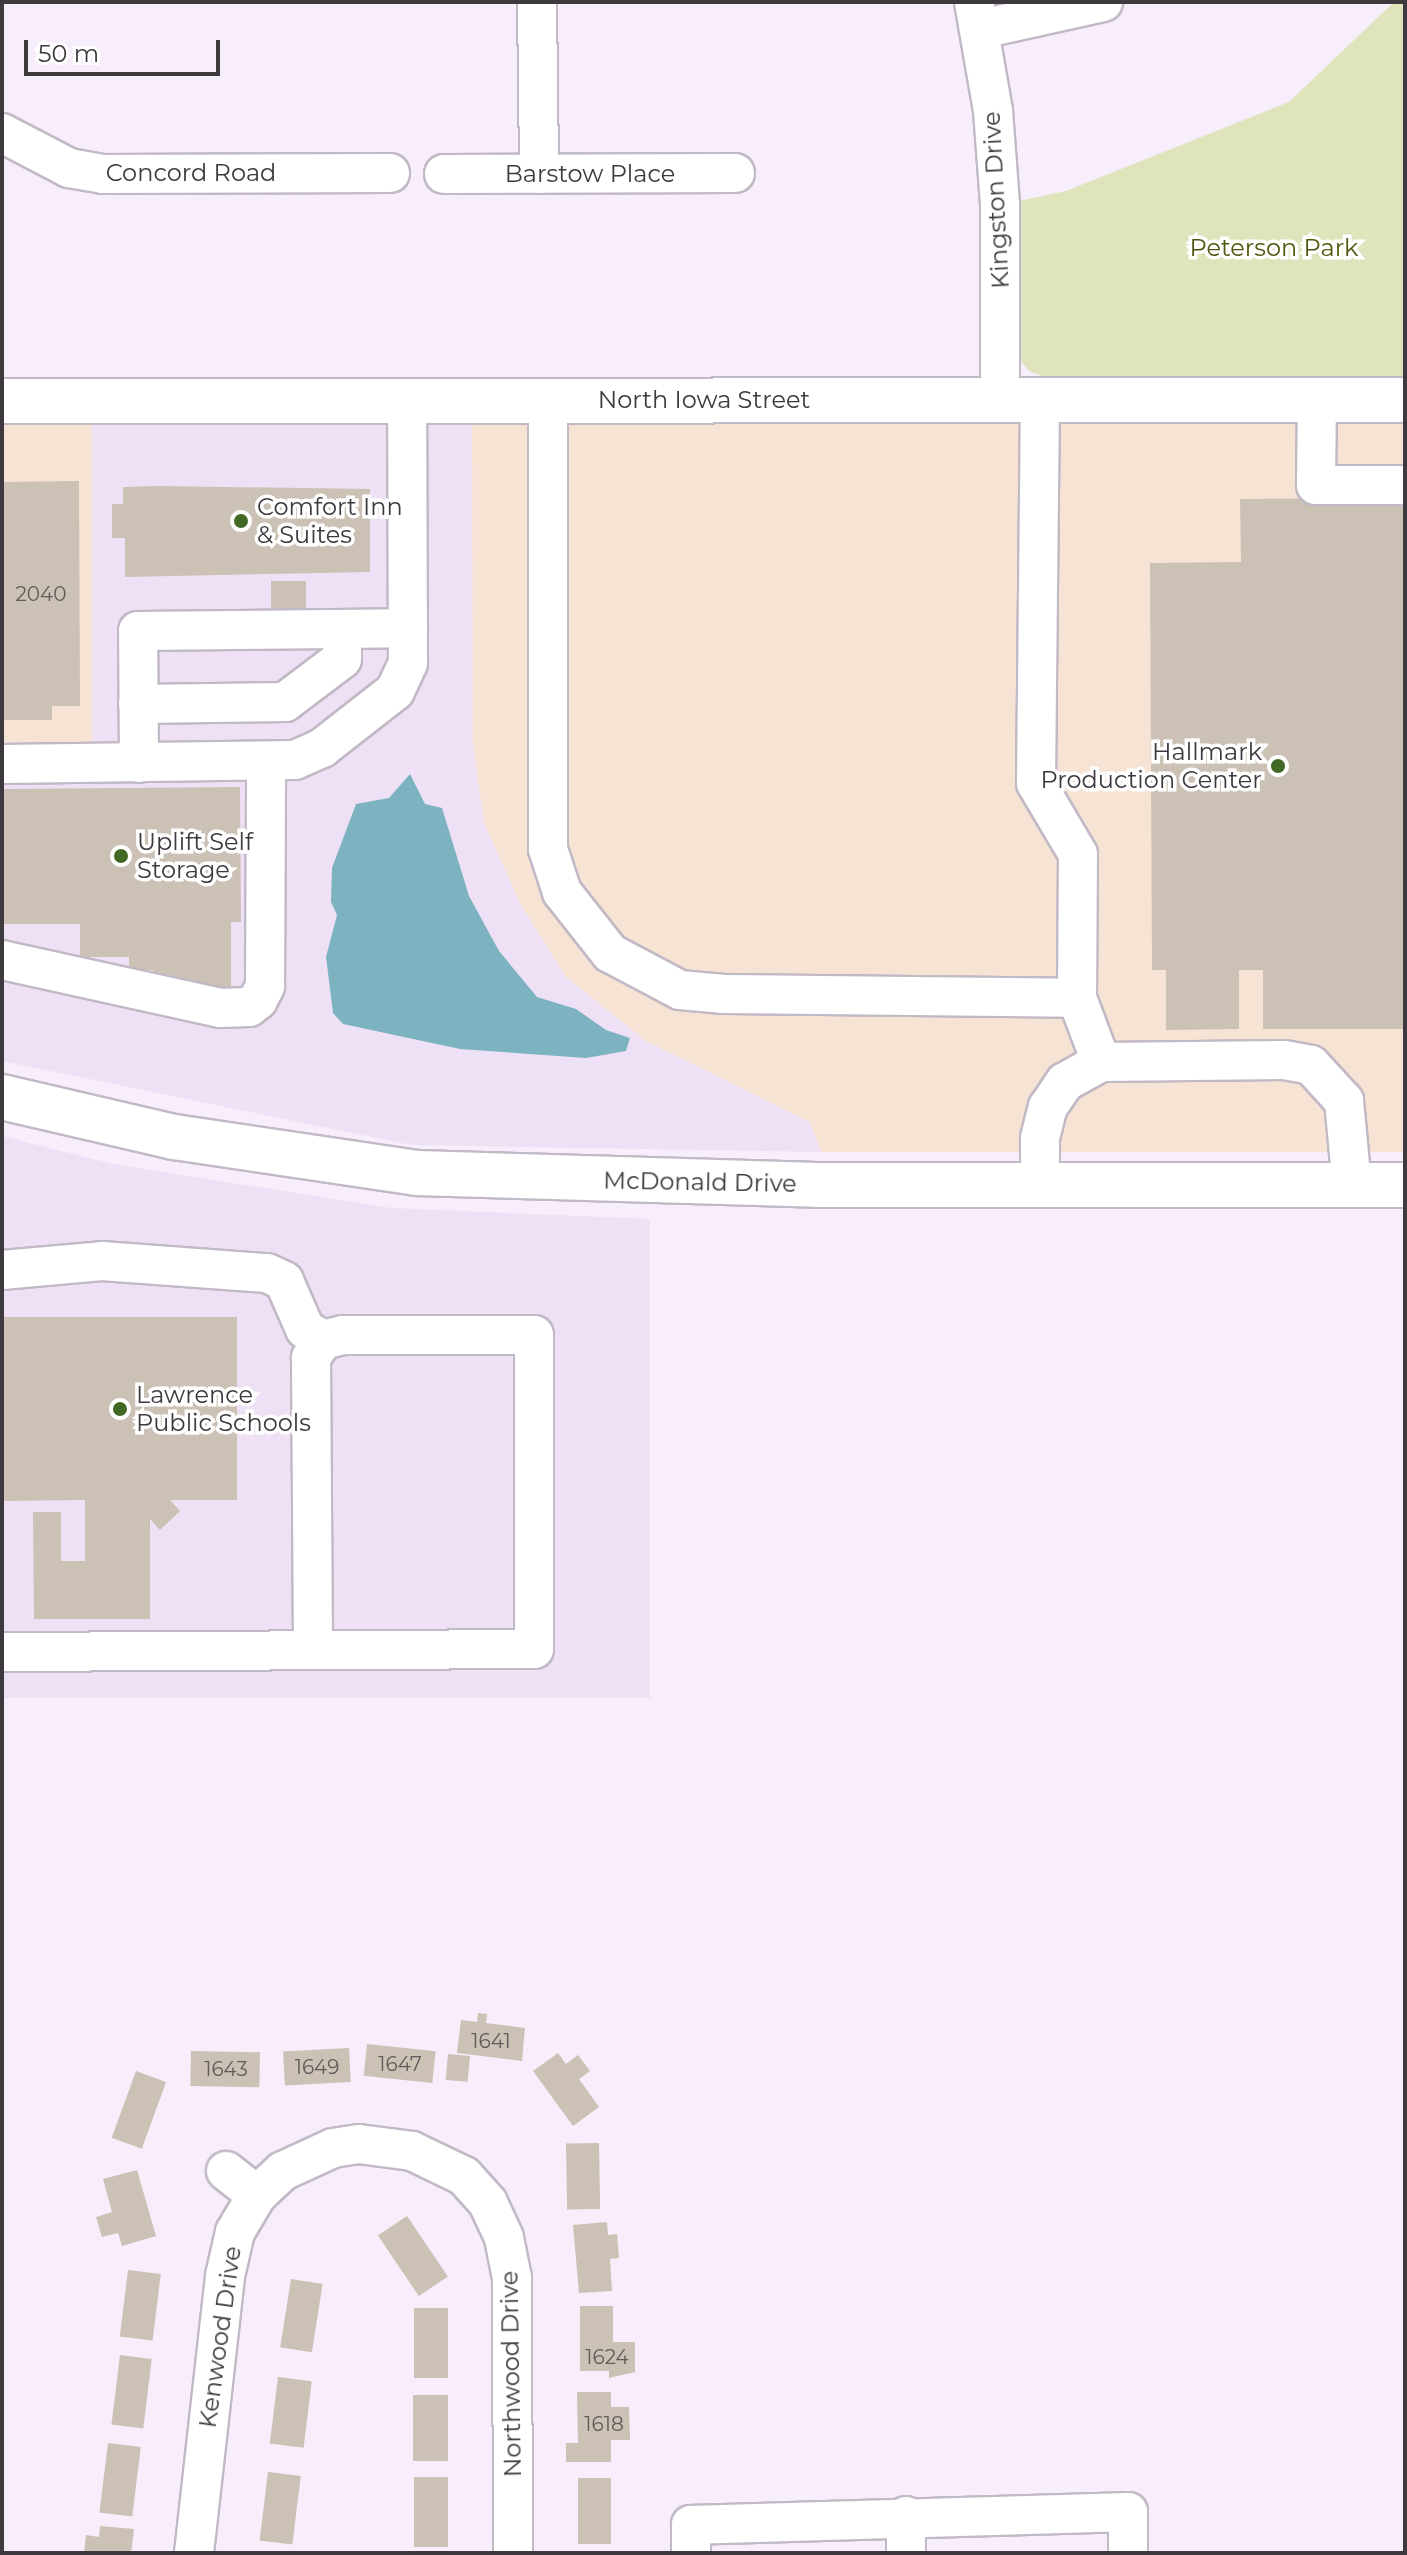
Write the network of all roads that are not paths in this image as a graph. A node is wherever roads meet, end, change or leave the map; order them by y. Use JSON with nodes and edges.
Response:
{"nodes":[{"id":1,"x":537,"y":2,"type":"edge"},
{"id":2,"x":1103,"y":2,"type":"edge"},
{"id":3,"x":978,"y":16,"type":"edge"},
{"id":4,"x":2,"y":133,"type":"edge"},
{"id":5,"x":390,"y":173,"type":"dead end"},
{"id":6,"x":735,"y":173,"type":"dead end"},
{"id":7,"x":444,"y":174,"type":"dead end"},
{"id":8,"x":539,"y":174,"type":"junction"},
{"id":9,"x":1020,"y":399,"type":"junction"},
{"id":10,"x":407,"y":400,"type":"junction"},
{"id":11,"x":548,"y":400,"type":"junction"},
{"id":12,"x":1317,"y":400,"type":"junction"},
{"id":13,"x":1405,"y":400,"type":"edge"},
{"id":14,"x":2,"y":401,"type":"edge"},
{"id":15,"x":1405,"y":485,"type":"edge"},
{"id":16,"x":408,"y":628,"type":"junction"},
{"id":17,"x":342,"y":629,"type":"junction"},
{"id":18,"x":138,"y":704,"type":"junction"},
{"id":19,"x":266,"y":762,"type":"junction"},
{"id":20,"x":139,"y":763,"type":"junction"},
{"id":21,"x":2,"y":764,"type":"edge"},
{"id":22,"x":2,"y":960,"type":"edge"},
{"id":23,"x":1077,"y":998,"type":"junction"},
{"id":24,"x":1101,"y":1062,"type":"junction"},
{"id":25,"x":2,"y":1097,"type":"edge"},
{"id":26,"x":1040,"y":1185,"type":"junction"},
{"id":27,"x":1405,"y":1185,"type":"edge"},
{"id":28,"x":1352,"y":1186,"type":"junction"},
{"id":29,"x":2,"y":1270,"type":"edge"},
{"id":30,"x":323,"y":1340,"type":"junction"},
{"id":31,"x":313,"y":1650,"type":"junction"},
{"id":32,"x":2,"y":1652,"type":"edge"},
{"id":33,"x":359,"y":2144,"type":"joint"},
{"id":34,"x":226,"y":2171,"type":"dead end"},
{"id":35,"x":257,"y":2195,"type":"junction"},
{"id":36,"x":906,"y":2534,"type":"edge"},
{"id":37,"x":194,"y":2553,"type":"edge"},
{"id":38,"x":513,"y":2553,"type":"edge"},
{"id":39,"x":691,"y":2553,"type":"edge"},
{"id":40,"x":1128,"y":2553,"type":"edge"}],
"edges":[{"from":1,"to":8,"type":"street"},
{"from":2,"to":3,"type":"street"},
{"from":3,"to":9,"type":"street","name":"Kingston Drive"},
{"from":4,"to":5,"type":"street","name":"Concord Road"},
{"from":6,"to":8,"type":"street","name":"Barstow Place"},
{"from":7,"to":8,"type":"street","name":"Barstow Place"},
{"from":9,"to":11,"type":"main road","name":"North Iowa Street"},
{"from":9,"to":12,"type":"main road","name":"North Iowa Street"},
{"from":9,"to":23,"type":"street","name":"Kingston Drive"},
{"from":10,"to":11,"type":"main road","name":"North Iowa Street"},
{"from":10,"to":14,"type":"main road","name":"North Iowa Street"},
{"from":10,"to":16,"type":"street"},
{"from":11,"to":23,"type":"street"},
{"from":12,"to":13,"type":"main road","name":"North Iowa Street"},
{"from":12,"to":15,"type":"street"},
{"from":16,"to":17,"type":"street"},
{"from":16,"to":19,"type":"street"},
{"from":17,"to":18,"type":"street"},
{"from":17,"to":18,"type":"street"},
{"from":18,"to":20,"type":"street"},
{"from":19,"to":20,"type":"street"},
{"from":19,"to":22,"type":"street"},
{"from":20,"to":21,"type":"street"},
{"from":23,"to":24,"type":"street"},
{"from":24,"to":26,"type":"street"},
{"from":24,"to":28,"type":"street"},
{"from":25,"to":26,"type":"main road","name":"McDonald Drive"},
{"from":26,"to":28,"type":"main road","name":"McDonald Drive"},
{"from":27,"to":28,"type":"main road","name":"McDonald Drive"},
{"from":29,"to":30,"type":"street"},
{"from":30,"to":31,"type":"street"},
{"from":30,"to":31,"type":"street"},
{"from":31,"to":32,"type":"street"},
{"from":33,"to":35,"type":"street","name":"Kenwood Drive"},
{"from":33,"to":38,"type":"street","name":"Northwood Drive"},
{"from":34,"to":35,"type":"street"},
{"from":35,"to":37,"type":"street","name":"Kenwood Drive"},
{"from":36,"to":39,"type":"street"},
{"from":36,"to":40,"type":"street"}]}
